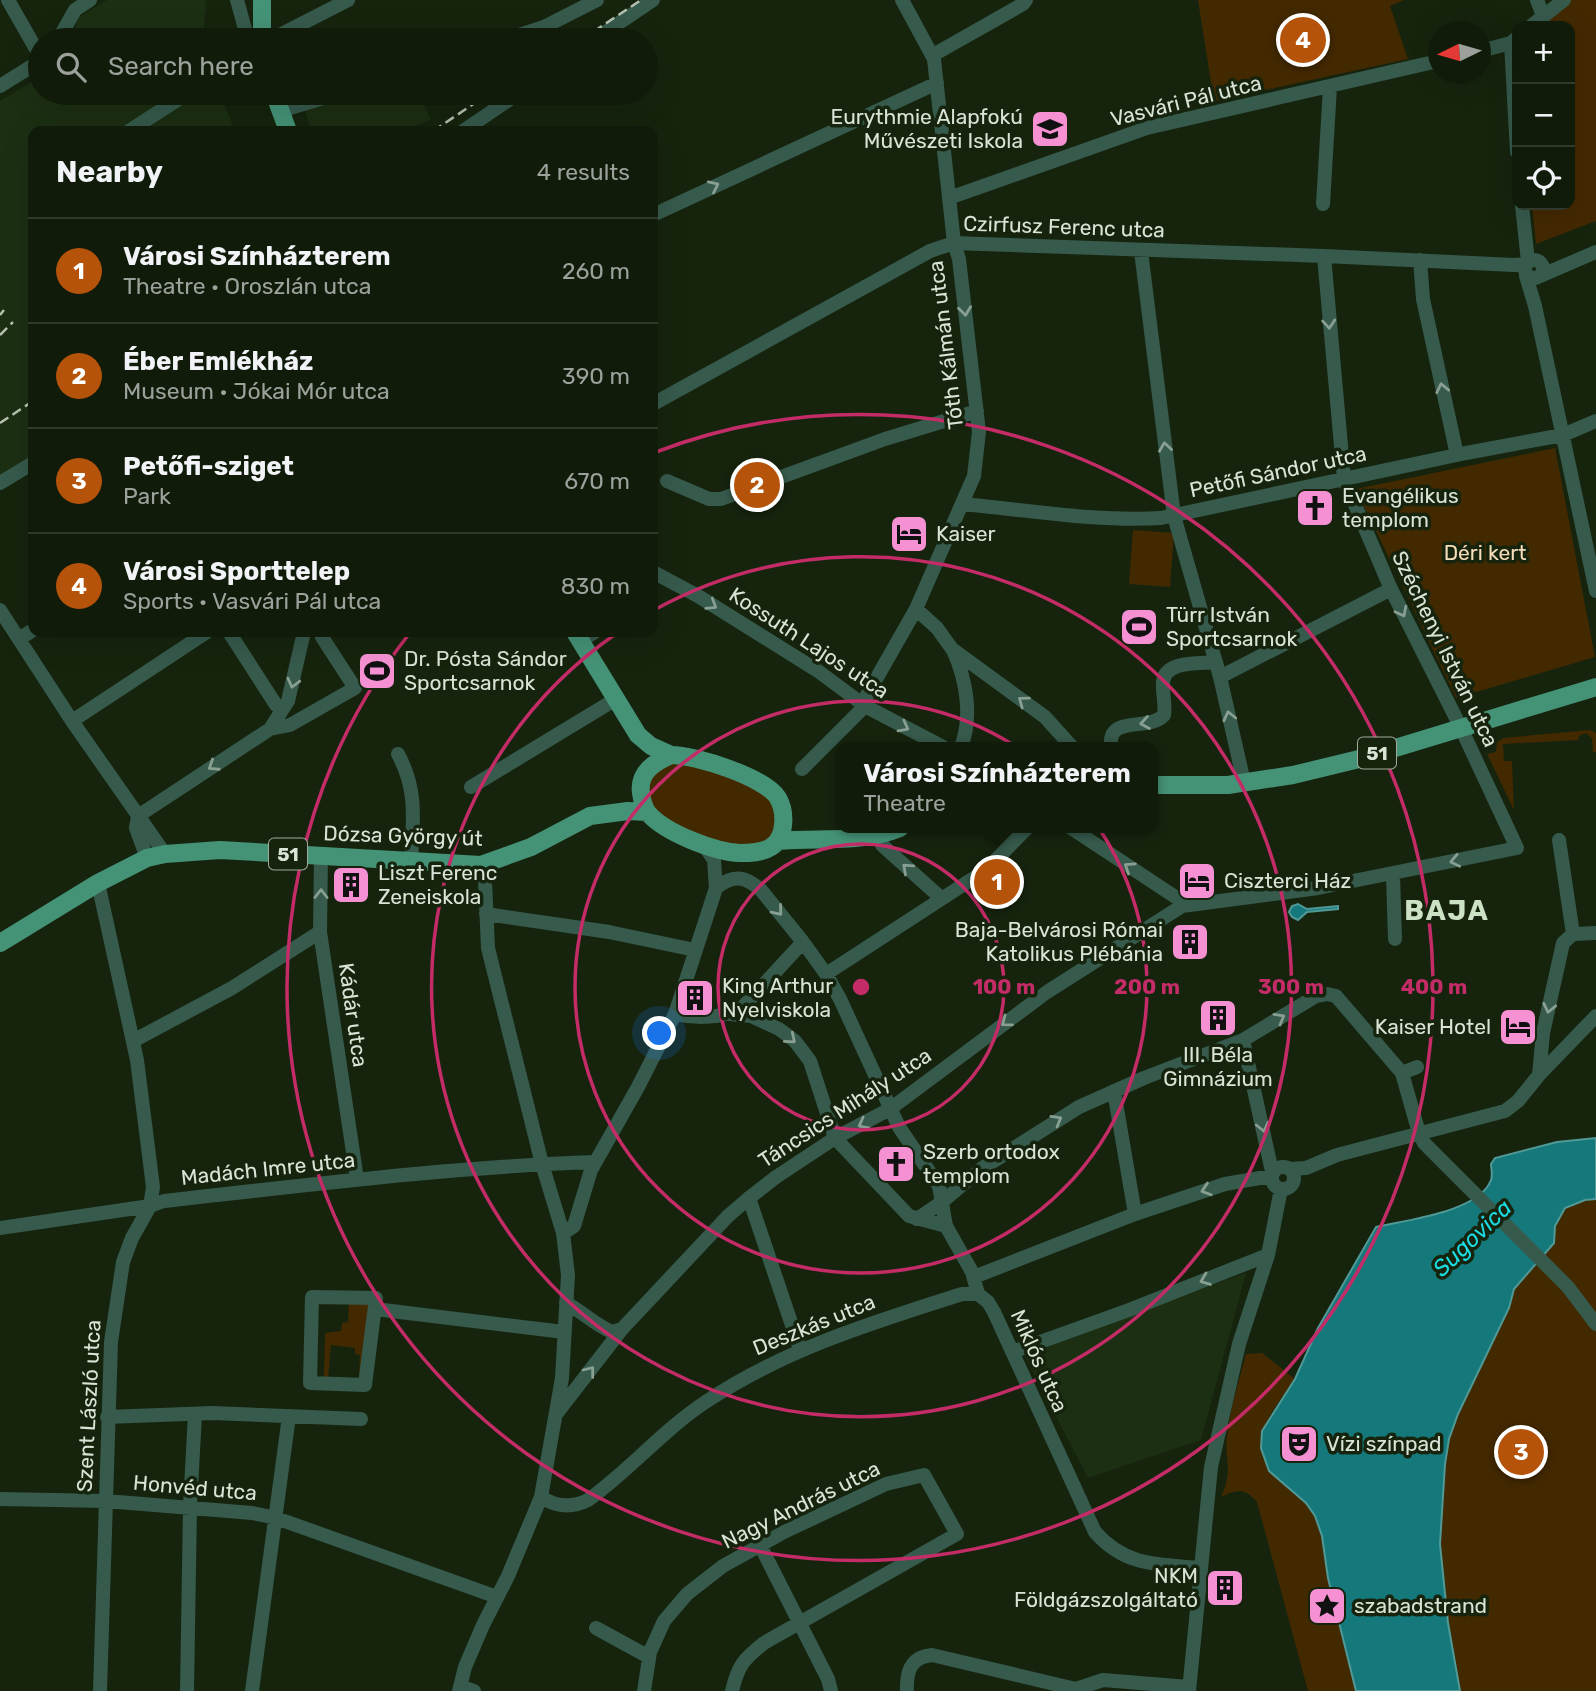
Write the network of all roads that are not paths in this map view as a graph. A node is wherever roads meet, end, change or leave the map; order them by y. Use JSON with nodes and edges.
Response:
{"nodes":[{"id":1,"x":8,"y":0,"type":"edge"},
{"id":2,"x":90,"y":0,"type":"edge"},
{"id":3,"x":237,"y":0,"type":"edge"},
{"id":4,"x":262,"y":0,"type":"edge"},
{"id":5,"x":348,"y":0,"type":"edge"},
{"id":6,"x":597,"y":0,"type":"edge"},
{"id":7,"x":653,"y":0,"type":"edge"},
{"id":8,"x":902,"y":0,"type":"edge"},
{"id":9,"x":1026,"y":0,"type":"edge"},
{"id":10,"x":1537,"y":0,"type":"edge"},
{"id":11,"x":1564,"y":0,"type":"edge"},
{"id":12,"x":1543,"y":16,"type":"junction"},
{"id":13,"x":1537,"y":21,"type":"edge"},
{"id":14,"x":65,"y":28,"type":"edge"},
{"id":15,"x":245,"y":28,"type":"edge"},
{"id":16,"x":262,"y":28,"type":"edge"},
{"id":17,"x":293,"y":28,"type":"edge"},
{"id":18,"x":538,"y":28,"type":"edge"},
{"id":19,"x":612,"y":28,"type":"edge"},
{"id":20,"x":28,"y":36,"type":"edge"},
{"id":21,"x":1512,"y":41,"type":"edge"},
{"id":22,"x":1491,"y":47,"type":"edge"},
{"id":23,"x":933,"y":55,"type":"junction"},
{"id":24,"x":1428,"y":63,"type":"edge"},
{"id":25,"x":28,"y":66,"type":"edge"},
{"id":26,"x":937,"y":83,"type":"junction"},
{"id":27,"x":1515,"y":84,"type":"edge"},
{"id":28,"x":0,"y":86,"type":"edge"},
{"id":29,"x":1330,"y":87,"type":"junction"},
{"id":30,"x":169,"y":105,"type":"edge"},
{"id":31,"x":278,"y":105,"type":"edge"},
{"id":32,"x":300,"y":105,"type":"edge"},
{"id":33,"x":501,"y":105,"type":"edge"},
{"id":34,"x":280,"y":111,"type":"junction"},
{"id":35,"x":137,"y":126,"type":"edge"},
{"id":36,"x":286,"y":126,"type":"edge"},
{"id":37,"x":470,"y":126,"type":"edge"},
{"id":38,"x":1517,"y":147,"type":"edge"},
{"id":39,"x":949,"y":198,"type":"junction"},
{"id":40,"x":1323,"y":204,"type":"dead end"},
{"id":41,"x":1523,"y":210,"type":"edge"},
{"id":42,"x":658,"y":213,"type":"edge"},
{"id":43,"x":954,"y":243,"type":"junction"},
{"id":44,"x":1140,"y":251,"type":"junction"},
{"id":45,"x":1596,"y":252,"type":"edge"},
{"id":46,"x":1324,"y":256,"type":"junction"},
{"id":47,"x":1420,"y":260,"type":"junction"},
{"id":48,"x":1532,"y":267,"type":"junction"},
{"id":49,"x":658,"y":401,"type":"edge"},
{"id":50,"x":977,"y":411,"type":"junction"},
{"id":51,"x":1596,"y":421,"type":"edge"},
{"id":52,"x":1563,"y":435,"type":"junction"},
{"id":53,"x":1457,"y":455,"type":"junction"},
{"id":54,"x":28,"y":466,"type":"edge"},
{"id":55,"x":1344,"y":480,"type":"junction"},
{"id":56,"x":667,"y":481,"type":"dead end"},
{"id":57,"x":0,"y":483,"type":"edge"},
{"id":58,"x":962,"y":504,"type":"junction"},
{"id":59,"x":1174,"y":516,"type":"junction"},
{"id":60,"x":658,"y":575,"type":"edge"},
{"id":61,"x":1391,"y":589,"type":"junction"},
{"id":62,"x":1596,"y":591,"type":"edge"},
{"id":63,"x":916,"y":609,"type":"junction"},
{"id":64,"x":0,"y":610,"type":"edge"},
{"id":65,"x":28,"y":634,"type":"edge"},
{"id":66,"x":199,"y":637,"type":"edge"},
{"id":67,"x":232,"y":637,"type":"edge"},
{"id":68,"x":303,"y":637,"type":"edge"},
{"id":69,"x":321,"y":637,"type":"dead end"},
{"id":70,"x":584,"y":637,"type":"edge"},
{"id":71,"x":19,"y":639,"type":"junction"},
{"id":72,"x":952,"y":649,"type":"junction"},
{"id":73,"x":1216,"y":662,"type":"junction"},
{"id":74,"x":1220,"y":677,"type":"junction"},
{"id":75,"x":1593,"y":690,"type":"edge"},
{"id":76,"x":616,"y":699,"type":"junction"},
{"id":77,"x":276,"y":705,"type":"dead end"},
{"id":78,"x":865,"y":706,"type":"junction"},
{"id":79,"x":72,"y":721,"type":"junction"},
{"id":80,"x":1461,"y":728,"type":"junction"},
{"id":81,"x":270,"y":729,"type":"junction"},
{"id":82,"x":638,"y":735,"type":"junction"},
{"id":83,"x":933,"y":742,"type":"edge"},
{"id":84,"x":963,"y":742,"type":"edge"},
{"id":85,"x":1067,"y":742,"type":"edge"},
{"id":86,"x":1111,"y":742,"type":"edge"},
{"id":87,"x":398,"y":754,"type":"dead end"},
{"id":88,"x":671,"y":755,"type":"junction"},
{"id":89,"x":802,"y":769,"type":"dead end"},
{"id":90,"x":647,"y":770,"type":"junction"},
{"id":91,"x":1244,"y":782,"type":"junction"},
{"id":92,"x":1158,"y":785,"type":"edge"},
{"id":93,"x":471,"y":788,"type":"dead end"},
{"id":94,"x":640,"y":788,"type":"junction"},
{"id":95,"x":647,"y":812,"type":"junction"},
{"id":96,"x":608,"y":813,"type":"junction"},
{"id":97,"x":784,"y":820,"type":"junction"},
{"id":98,"x":137,"y":822,"type":"junction"},
{"id":99,"x":884,"y":833,"type":"edge"},
{"id":100,"x":1022,"y":833,"type":"edge"},
{"id":101,"x":1079,"y":833,"type":"edge"},
{"id":102,"x":881,"y":834,"type":"junction"},
{"id":103,"x":810,"y":838,"type":"junction"},
{"id":104,"x":1559,"y":840,"type":"dead end"},
{"id":105,"x":778,"y":841,"type":"junction"},
{"id":106,"x":704,"y":845,"type":"junction"},
{"id":107,"x":742,"y":853,"type":"junction"},
{"id":108,"x":165,"y":854,"type":"junction"},
{"id":109,"x":321,"y":856,"type":"junction"},
{"id":110,"x":147,"y":859,"type":"junction"},
{"id":111,"x":411,"y":862,"type":"junction"},
{"id":112,"x":481,"y":865,"type":"junction"},
{"id":113,"x":127,"y":868,"type":"junction"},
{"id":114,"x":1392,"y":875,"type":"junction"},
{"id":115,"x":98,"y":883,"type":"junction"},
{"id":116,"x":717,"y":885,"type":"junction"},
{"id":117,"x":941,"y":898,"type":"junction"},
{"id":118,"x":1186,"y":904,"type":"junction"},
{"id":119,"x":485,"y":914,"type":"junction"},
{"id":120,"x":320,"y":932,"type":"junction"},
{"id":121,"x":1596,"y":933,"type":"edge"},
{"id":122,"x":1395,"y":939,"type":"dead end"},
{"id":123,"x":1568,"y":939,"type":"junction"},
{"id":124,"x":803,"y":942,"type":"junction"},
{"id":125,"x":0,"y":943,"type":"edge"},
{"id":126,"x":695,"y":950,"type":"junction"},
{"id":127,"x":826,"y":974,"type":"junction"},
{"id":128,"x":675,"y":1014,"type":"junction"},
{"id":129,"x":730,"y":1014,"type":"junction"},
{"id":130,"x":1596,"y":1016,"type":"edge"},
{"id":131,"x":1243,"y":1040,"type":"junction"},
{"id":132,"x":133,"y":1041,"type":"junction"},
{"id":133,"x":1417,"y":1067,"type":"dead end"},
{"id":134,"x":1402,"y":1073,"type":"junction"},
{"id":135,"x":1539,"y":1075,"type":"junction"},
{"id":136,"x":1114,"y":1091,"type":"junction"},
{"id":137,"x":890,"y":1109,"type":"junction"},
{"id":138,"x":1419,"y":1133,"type":"junction"},
{"id":139,"x":835,"y":1138,"type":"junction"},
{"id":140,"x":595,"y":1162,"type":"junction"},
{"id":141,"x":542,"y":1164,"type":"junction"},
{"id":142,"x":1273,"y":1173,"type":"junction"},
{"id":143,"x":1292,"y":1178,"type":"junction"},
{"id":144,"x":356,"y":1179,"type":"junction"},
{"id":145,"x":749,"y":1198,"type":"junction"},
{"id":146,"x":942,"y":1202,"type":"junction"},
{"id":147,"x":150,"y":1206,"type":"junction"},
{"id":148,"x":1135,"y":1214,"type":"junction"},
{"id":149,"x":917,"y":1219,"type":"junction"},
{"id":150,"x":946,"y":1226,"type":"junction"},
{"id":151,"x":0,"y":1228,"type":"edge"},
{"id":152,"x":564,"y":1233,"type":"junction"},
{"id":153,"x":1268,"y":1255,"type":"junction"},
{"id":154,"x":974,"y":1277,"type":"junction"},
{"id":155,"x":978,"y":1294,"type":"junction"},
{"id":156,"x":566,"y":1304,"type":"junction"},
{"id":157,"x":380,"y":1309,"type":"junction"},
{"id":158,"x":1596,"y":1324,"type":"edge"},
{"id":159,"x":622,"y":1329,"type":"junction"},
{"id":160,"x":564,"y":1332,"type":"junction"},
{"id":161,"x":800,"y":1349,"type":"junction"},
{"id":162,"x":1012,"y":1352,"type":"junction"},
{"id":163,"x":557,"y":1413,"type":"junction"},
{"id":164,"x":195,"y":1414,"type":"junction"},
{"id":165,"x":289,"y":1416,"type":"junction"},
{"id":166,"x":107,"y":1417,"type":"junction"},
{"id":167,"x":361,"y":1419,"type":"dead end"},
{"id":168,"x":541,"y":1497,"type":"junction"},
{"id":169,"x":0,"y":1499,"type":"edge"},
{"id":170,"x":106,"y":1501,"type":"junction"},
{"id":171,"x":190,"y":1507,"type":"junction"},
{"id":172,"x":276,"y":1518,"type":"junction"},
{"id":173,"x":760,"y":1545,"type":"junction"},
{"id":174,"x":1202,"y":1568,"type":"junction"},
{"id":175,"x":497,"y":1597,"type":"junction"},
{"id":176,"x":799,"y":1624,"type":"junction"},
{"id":177,"x":596,"y":1628,"type":"dead end"},
{"id":178,"x":649,"y":1657,"type":"junction"},
{"id":179,"x":1102,"y":1686,"type":"edge"},
{"id":180,"x":464,"y":1689,"type":"edge"},
{"id":181,"x":1189,"y":1689,"type":"edge"},
{"id":182,"x":1076,"y":1690,"type":"edge"},
{"id":183,"x":100,"y":1691,"type":"edge"},
{"id":184,"x":187,"y":1691,"type":"edge"},
{"id":185,"x":252,"y":1691,"type":"edge"},
{"id":186,"x":644,"y":1691,"type":"edge"},
{"id":187,"x":733,"y":1691,"type":"edge"},
{"id":188,"x":831,"y":1691,"type":"edge"},
{"id":189,"x":906,"y":1691,"type":"edge"}],
"edges":[{"from":1,"to":20,"type":"street"},
{"from":2,"to":14,"type":"street"},
{"from":3,"to":15,"type":"street"},
{"from":4,"to":16,"type":"main road"},
{"from":5,"to":17,"type":"street"},
{"from":6,"to":18,"type":"street"},
{"from":7,"to":19,"type":"street"},
{"from":8,"to":23,"type":"street","name":"Tóth Kálmán utca"},
{"from":9,"to":23,"type":"street"},
{"from":10,"to":12,"type":"street"},
{"from":11,"to":12,"type":"street"},
{"from":12,"to":13,"type":"street"},
{"from":21,"to":22,"type":"street"},
{"from":23,"to":26,"type":"street","name":"Tóth Kálmán utca"},
{"from":24,"to":29,"type":"street","name":"Vasvári Pál utca"},
{"from":25,"to":28,"type":"street"},
{"from":26,"to":39,"type":"street","name":"Tóth Kálmán utca"},
{"from":42,"to":26,"type":"street","one_way":true},
{"from":27,"to":38,"type":"street"},
{"from":29,"to":39,"type":"street","name":"Vasvári Pál utca"},
{"from":29,"to":40,"type":"street"},
{"from":30,"to":35,"type":"street"},
{"from":31,"to":34,"type":"main road"},
{"from":32,"to":34,"type":"street"},
{"from":33,"to":37,"type":"street"},
{"from":34,"to":36,"type":"main road"},
{"from":39,"to":43,"type":"street","name":"Tóth Kálmán utca"},
{"from":41,"to":48,"type":"street"},
{"from":43,"to":44,"type":"street","name":"Czirfusz Ferenc utca"},
{"from":43,"to":49,"type":"street","name":"Czirfusz Ferenc utca"},
{"from":43,"to":50,"type":"street","name":"Tóth Kálmán utca","one_way":true},
{"from":44,"to":46,"type":"street","name":"Czirfusz Ferenc utca"},
{"from":59,"to":44,"type":"street","one_way":true},
{"from":45,"to":48,"type":"street"},
{"from":46,"to":47,"type":"street","name":"Czirfusz Ferenc utca"},
{"from":46,"to":55,"type":"street","name":"Széchenyi István utca","one_way":true},
{"from":47,"to":48,"type":"street","name":"Czirfusz Ferenc utca"},
{"from":53,"to":47,"type":"street","one_way":true},
{"from":48,"to":52,"type":"street"},
{"from":50,"to":56,"type":"street"},
{"from":50,"to":58,"type":"street","name":"Tóth Kálmán utca"},
{"from":51,"to":52,"type":"street","name":"Petőfi Sándor utca"},
{"from":52,"to":53,"type":"street","name":"Petőfi Sándor utca"},
{"from":52,"to":62,"type":"street"},
{"from":53,"to":55,"type":"street","name":"Petőfi Sándor utca"},
{"from":54,"to":57,"type":"street"},
{"from":55,"to":59,"type":"street","name":"Petőfi Sándor utca"},
{"from":55,"to":61,"type":"street","name":"Széchenyi István utca"},
{"from":58,"to":59,"type":"street","name":"Petőfi Sándor utca"},
{"from":58,"to":63,"type":"street","name":"Tóth Kálmán utca"},
{"from":59,"to":73,"type":"street"},
{"from":60,"to":78,"type":"street","name":"Kossuth Lajos utca","one_way":true},
{"from":61,"to":74,"type":"street"},
{"from":61,"to":80,"type":"street","name":"Széchenyi István utca","one_way":true},
{"from":63,"to":72,"type":"street"},
{"from":63,"to":78,"type":"street","name":"Tóth Kálmán utca"},
{"from":64,"to":71,"type":"street"},
{"from":65,"to":71,"type":"street"},
{"from":66,"to":79,"type":"street"},
{"from":67,"to":77,"type":"street"},
{"from":68,"to":81,"type":"street","one_way":true},
{"from":69,"to":81,"type":"street"},
{"from":70,"to":76,"type":"main road"},
{"from":71,"to":79,"type":"street"},
{"from":72,"to":84,"type":"street"},
{"from":85,"to":72,"type":"street","one_way":true},
{"from":73,"to":74,"type":"street"},
{"from":73,"to":86,"type":"street","one_way":true},
{"from":91,"to":74,"type":"street","one_way":true},
{"from":75,"to":80,"type":"main road","number":"51"},
{"from":76,"to":82,"type":"main road"},
{"from":76,"to":93,"type":"street"},
{"from":78,"to":83,"type":"street","name":"Kossuth Lajos utca","one_way":true},
{"from":78,"to":89,"type":"street","name":"Tóth Kálmán utca"},
{"from":79,"to":98,"type":"street"},
{"from":80,"to":91,"type":"main road","number":"51"},
{"from":80,"to":114,"type":"street","name":"Széchenyi István utca","one_way":true},
{"from":81,"to":98,"type":"street","one_way":true},
{"from":82,"to":88,"type":"main road"},
{"from":82,"to":90,"type":"main road"},
{"from":87,"to":111,"type":"street"},
{"from":88,"to":90,"type":"main road"},
{"from":88,"to":97,"type":"main road"},
{"from":90,"to":94,"type":"main road"},
{"from":91,"to":92,"type":"main road","number":"51"},
{"from":94,"to":95,"type":"main road"},
{"from":94,"to":96,"type":"main road","name":"Dózsa György út","number":"51"},
{"from":95,"to":96,"type":"main road","name":"Dózsa György út","number":"51"},
{"from":95,"to":106,"type":"main road"},
{"from":96,"to":112,"type":"main road","name":"Dózsa György út","number":"51"},
{"from":97,"to":103,"type":"main road"},
{"from":97,"to":105,"type":"main road"},
{"from":98,"to":108,"type":"street"},
{"from":98,"to":110,"type":"street"},
{"from":98,"to":113,"type":"street"},
{"from":99,"to":102,"type":"main road"},
{"from":100,"to":117,"type":"street"},
{"from":118,"to":101,"type":"street","one_way":true},
{"from":102,"to":103,"type":"main road"},
{"from":117,"to":102,"type":"street","one_way":true},
{"from":103,"to":105,"type":"main road"},
{"from":104,"to":123,"type":"street"},
{"from":105,"to":107,"type":"main road"},
{"from":106,"to":107,"type":"main road"},
{"from":106,"to":116,"type":"street"},
{"from":107,"to":116,"type":"street"},
{"from":108,"to":109,"type":"main road","name":"Dózsa György út","number":"51"},
{"from":108,"to":110,"type":"main road","name":"Dózsa György út","number":"51"},
{"from":109,"to":111,"type":"main road","name":"Dózsa György út","number":"51"},
{"from":120,"to":109,"type":"street","name":"Kádár utca","one_way":true},
{"from":110,"to":113,"type":"main road","name":"Dózsa György út","number":"51"},
{"from":111,"to":112,"type":"main road","name":"Dózsa György út","number":"51"},
{"from":112,"to":119,"type":"street"},
{"from":113,"to":115,"type":"main road","name":"Dózsa György út","number":"51"},
{"from":114,"to":118,"type":"street"},
{"from":114,"to":122,"type":"street"},
{"from":115,"to":125,"type":"main road","name":"Dózsa György út","number":"51"},
{"from":115,"to":132,"type":"street","name":"Szent László utca"},
{"from":116,"to":124,"type":"street","name":"Miklós utca","one_way":true},
{"from":116,"to":126,"type":"street"},
{"from":117,"to":127,"type":"street"},
{"from":118,"to":137,"type":"street","name":"Táncsics Mihály utca","one_way":true},
{"from":119,"to":126,"type":"street"},
{"from":119,"to":141,"type":"street"},
{"from":120,"to":132,"type":"street"},
{"from":120,"to":144,"type":"street","name":"Kádár utca"},
{"from":121,"to":123,"type":"street"},
{"from":123,"to":135,"type":"street","one_way":true},
{"from":124,"to":127,"type":"street","name":"Miklós utca"},
{"from":124,"to":129,"type":"street"},
{"from":126,"to":128,"type":"street"},
{"from":127,"to":137,"type":"street","name":"Miklós utca"},
{"from":128,"to":129,"type":"street"},
{"from":128,"to":140,"type":"street"},
{"from":129,"to":139,"type":"street","one_way":true},
{"from":130,"to":135,"type":"street"},
{"from":131,"to":134,"type":"street","one_way":true},
{"from":131,"to":136,"type":"street"},
{"from":131,"to":142,"type":"street","one_way":true},
{"from":132,"to":147,"type":"street","name":"Szent László utca"},
{"from":133,"to":134,"type":"street"},
{"from":134,"to":138,"type":"street"},
{"from":135,"to":138,"type":"street"},
{"from":146,"to":136,"type":"street","one_way":true},
{"from":136,"to":148,"type":"street"},
{"from":137,"to":139,"type":"street","name":"Táncsics Mihály utca","one_way":true},
{"from":137,"to":146,"type":"street","name":"Miklós utca"},
{"from":138,"to":143,"type":"street"},
{"from":138,"to":158,"type":"street"},
{"from":139,"to":145,"type":"street","name":"Táncsics Mihály utca"},
{"from":139,"to":149,"type":"street"},
{"from":140,"to":141,"type":"street","name":"Madách Imre utca"},
{"from":140,"to":152,"type":"street"},
{"from":141,"to":144,"type":"street","name":"Madách Imre utca"},
{"from":141,"to":152,"type":"street"},
{"from":142,"to":143,"type":"street"},
{"from":142,"to":148,"type":"street","one_way":true},
{"from":143,"to":153,"type":"street"},
{"from":144,"to":147,"type":"street","name":"Madách Imre utca"},
{"from":145,"to":159,"type":"street","name":"Táncsics Mihály utca"},
{"from":145,"to":161,"type":"street"},
{"from":146,"to":149,"type":"street"},
{"from":146,"to":150,"type":"street","name":"Miklós utca"},
{"from":147,"to":151,"type":"street","name":"Madách Imre utca"},
{"from":147,"to":166,"type":"street","name":"Szent László utca"},
{"from":148,"to":154,"type":"street"},
{"from":149,"to":150,"type":"street"},
{"from":150,"to":154,"type":"street","name":"Miklós utca"},
{"from":152,"to":156,"type":"street"},
{"from":153,"to":162,"type":"street","one_way":true},
{"from":153,"to":174,"type":"street"},
{"from":154,"to":155,"type":"street","name":"Miklós utca"},
{"from":155,"to":161,"type":"street","name":"Deszkás utca"},
{"from":155,"to":162,"type":"street","name":"Miklós utca"},
{"from":156,"to":159,"type":"street"},
{"from":156,"to":160,"type":"street"},
{"from":157,"to":157,"type":"street"},
{"from":157,"to":160,"type":"street"},
{"from":163,"to":159,"type":"street","name":"Táncsics Mihály utca","one_way":true},
{"from":160,"to":163,"type":"street"},
{"from":161,"to":168,"type":"street","name":"Deszkás utca"},
{"from":162,"to":174,"type":"street","name":"Miklós utca"},
{"from":163,"to":168,"type":"street"},
{"from":164,"to":165,"type":"street"},
{"from":164,"to":166,"type":"street"},
{"from":164,"to":171,"type":"street"},
{"from":165,"to":167,"type":"street"},
{"from":165,"to":172,"type":"street"},
{"from":166,"to":170,"type":"street","name":"Szent László utca"},
{"from":168,"to":175,"type":"street"},
{"from":169,"to":170,"type":"street","name":"Honvéd utca"},
{"from":170,"to":171,"type":"street","name":"Honvéd utca"},
{"from":170,"to":183,"type":"street","name":"Szent László utca"},
{"from":171,"to":172,"type":"street","name":"Honvéd utca"},
{"from":171,"to":184,"type":"street"},
{"from":172,"to":175,"type":"street","name":"Honvéd utca"},
{"from":172,"to":185,"type":"street"},
{"from":173,"to":176,"type":"street"},
{"from":173,"to":176,"type":"street","name":"Nagy András utca"},
{"from":173,"to":178,"type":"street","name":"Nagy András utca"},
{"from":174,"to":181,"type":"street"},
{"from":175,"to":180,"type":"street"},
{"from":176,"to":187,"type":"street"},
{"from":176,"to":188,"type":"street"},
{"from":177,"to":178,"type":"street"},
{"from":178,"to":186,"type":"street","name":"Nagy András utca"},
{"from":179,"to":181,"type":"street"},
{"from":179,"to":182,"type":"street"},
{"from":182,"to":189,"type":"street"}]}
